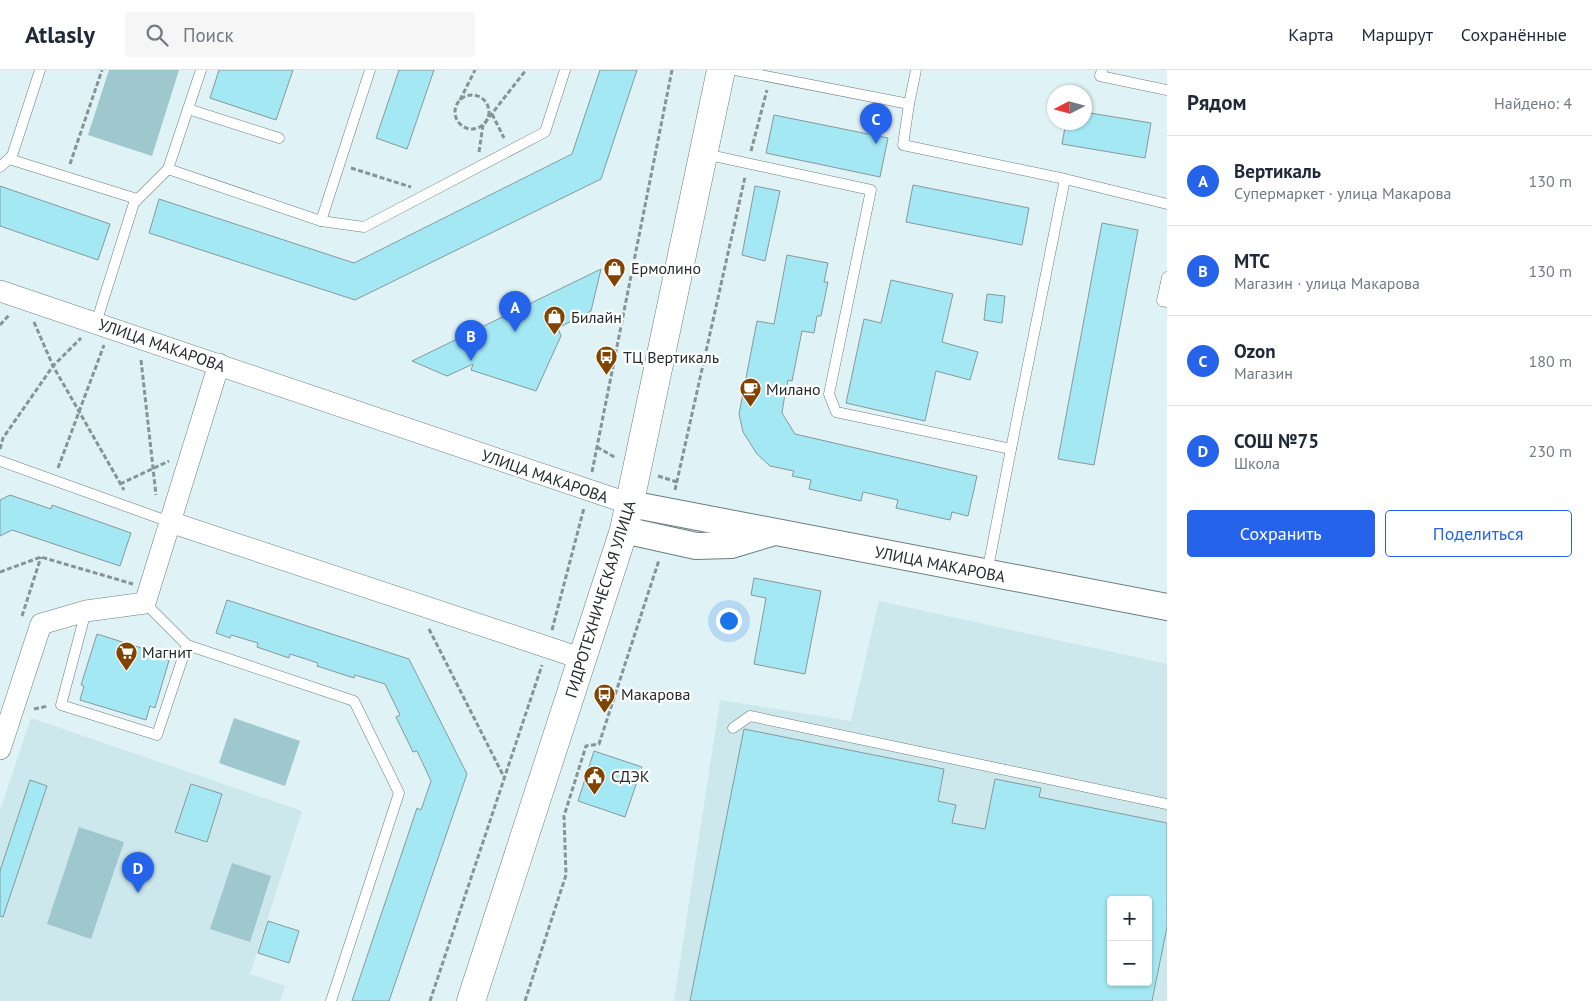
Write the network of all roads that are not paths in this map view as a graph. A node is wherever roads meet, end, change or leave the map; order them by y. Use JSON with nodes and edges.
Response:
{"nodes":[{"id":1,"x":40,"y":70,"type":"edge"},
{"id":2,"x":201,"y":70,"type":"edge"},
{"id":3,"x":370,"y":70,"type":"edge"},
{"id":4,"x":565,"y":70,"type":"edge"},
{"id":5,"x":721,"y":70,"type":"edge"},
{"id":6,"x":735,"y":70,"type":"edge"},
{"id":7,"x":916,"y":70,"type":"edge"},
{"id":8,"x":1102,"y":70,"type":"edge"},
{"id":9,"x":1167,"y":90,"type":"edge"},
{"id":10,"x":909,"y":104,"type":"junction"},
{"id":11,"x":188,"y":109,"type":"junction"},
{"id":12,"x":279,"y":138,"type":"dead end"},
{"id":13,"x":704,"y":154,"type":"junction"},
{"id":14,"x":9,"y":159,"type":"junction"},
{"id":15,"x":0,"y":167,"type":"edge"},
{"id":16,"x":168,"y":168,"type":"junction"},
{"id":17,"x":1065,"y":179,"type":"junction"},
{"id":18,"x":137,"y":199,"type":"junction"},
{"id":19,"x":1167,"y":204,"type":"edge"},
{"id":20,"x":321,"y":221,"type":"junction"},
{"id":21,"x":1167,"y":277,"type":"edge"},
{"id":22,"x":0,"y":291,"type":"edge"},
{"id":23,"x":1167,"y":302,"type":"edge"},
{"id":24,"x":104,"y":326,"type":"junction"},
{"id":25,"x":219,"y":364,"type":"junction"},
{"id":26,"x":1011,"y":449,"type":"junction"},
{"id":27,"x":0,"y":461,"type":"edge"},
{"id":28,"x":627,"y":517,"type":"junction"},
{"id":29,"x":170,"y":522,"type":"junction"},
{"id":30,"x":774,"y":532,"type":"junction"},
{"id":31,"x":987,"y":574,"type":"junction"},
{"id":32,"x":147,"y":596,"type":"junction"},
{"id":33,"x":1167,"y":607,"type":"edge"},
{"id":34,"x":86,"y":611,"type":"junction"},
{"id":35,"x":187,"y":645,"type":"junction"},
{"id":36,"x":583,"y":659,"type":"junction"},
{"id":37,"x":733,"y":728,"type":"dead end"},
{"id":38,"x":0,"y":749,"type":"edge"},
{"id":39,"x":1167,"y":804,"type":"edge"},
{"id":40,"x":331,"y":1001,"type":"edge"},
{"id":41,"x":471,"y":1001,"type":"edge"}],
"edges":[{"from":1,"to":14,"type":"lane"},
{"from":2,"to":11,"type":"lane"},
{"from":3,"to":20,"type":"lane"},
{"from":4,"to":20,"type":"lane"},
{"from":5,"to":13,"type":"main road","name":"ГИДРОТЕХНИЧЕСКАЯ УЛИЦА"},
{"from":6,"to":10,"type":"lane"},
{"from":7,"to":10,"type":"lane"},
{"from":8,"to":9,"type":"lane"},
{"from":10,"to":17,"type":"lane"},
{"from":11,"to":12,"type":"lane"},
{"from":11,"to":16,"type":"lane"},
{"from":13,"to":26,"type":"lane"},
{"from":13,"to":28,"type":"main road","name":"ГИДРОТЕХНИЧЕСКАЯ УЛИЦА"},
{"from":14,"to":15,"type":"lane"},
{"from":14,"to":18,"type":"lane"},
{"from":16,"to":18,"type":"lane"},
{"from":16,"to":20,"type":"lane"},
{"from":17,"to":19,"type":"lane"},
{"from":17,"to":26,"type":"lane"},
{"from":18,"to":24,"type":"lane"},
{"from":21,"to":23,"type":"lane"},
{"from":22,"to":24,"type":"street","name":"УЛИЦА МАКАРОВА"},
{"from":24,"to":25,"type":"street","name":"УЛИЦА МАКАРОВА"},
{"from":25,"to":28,"type":"street","name":"УЛИЦА МАКАРОВА"},
{"from":25,"to":29,"type":"street"},
{"from":26,"to":31,"type":"lane"},
{"from":27,"to":29,"type":"lane"},
{"from":28,"to":30,"type":"street","name":"УЛИЦА МАКАРОВА"},
{"from":28,"to":30,"type":"street"},
{"from":28,"to":36,"type":"main road","name":"ГИДРОТЕХНИЧЕСКАЯ УЛИЦА"},
{"from":29,"to":32,"type":"street"},
{"from":29,"to":36,"type":"street"},
{"from":30,"to":31,"type":"street","name":"УЛИЦА МАКАРОВА"},
{"from":31,"to":33,"type":"street","name":"УЛИЦА МАКАРОВА"},
{"from":32,"to":34,"type":"street"},
{"from":32,"to":35,"type":"lane"},
{"from":34,"to":35,"type":"lane"},
{"from":34,"to":38,"type":"street"},
{"from":35,"to":40,"type":"lane"},
{"from":36,"to":41,"type":"main road","name":"ГИДРОТЕХНИЧЕСКАЯ УЛИЦА"},
{"from":37,"to":39,"type":"lane"}]}
